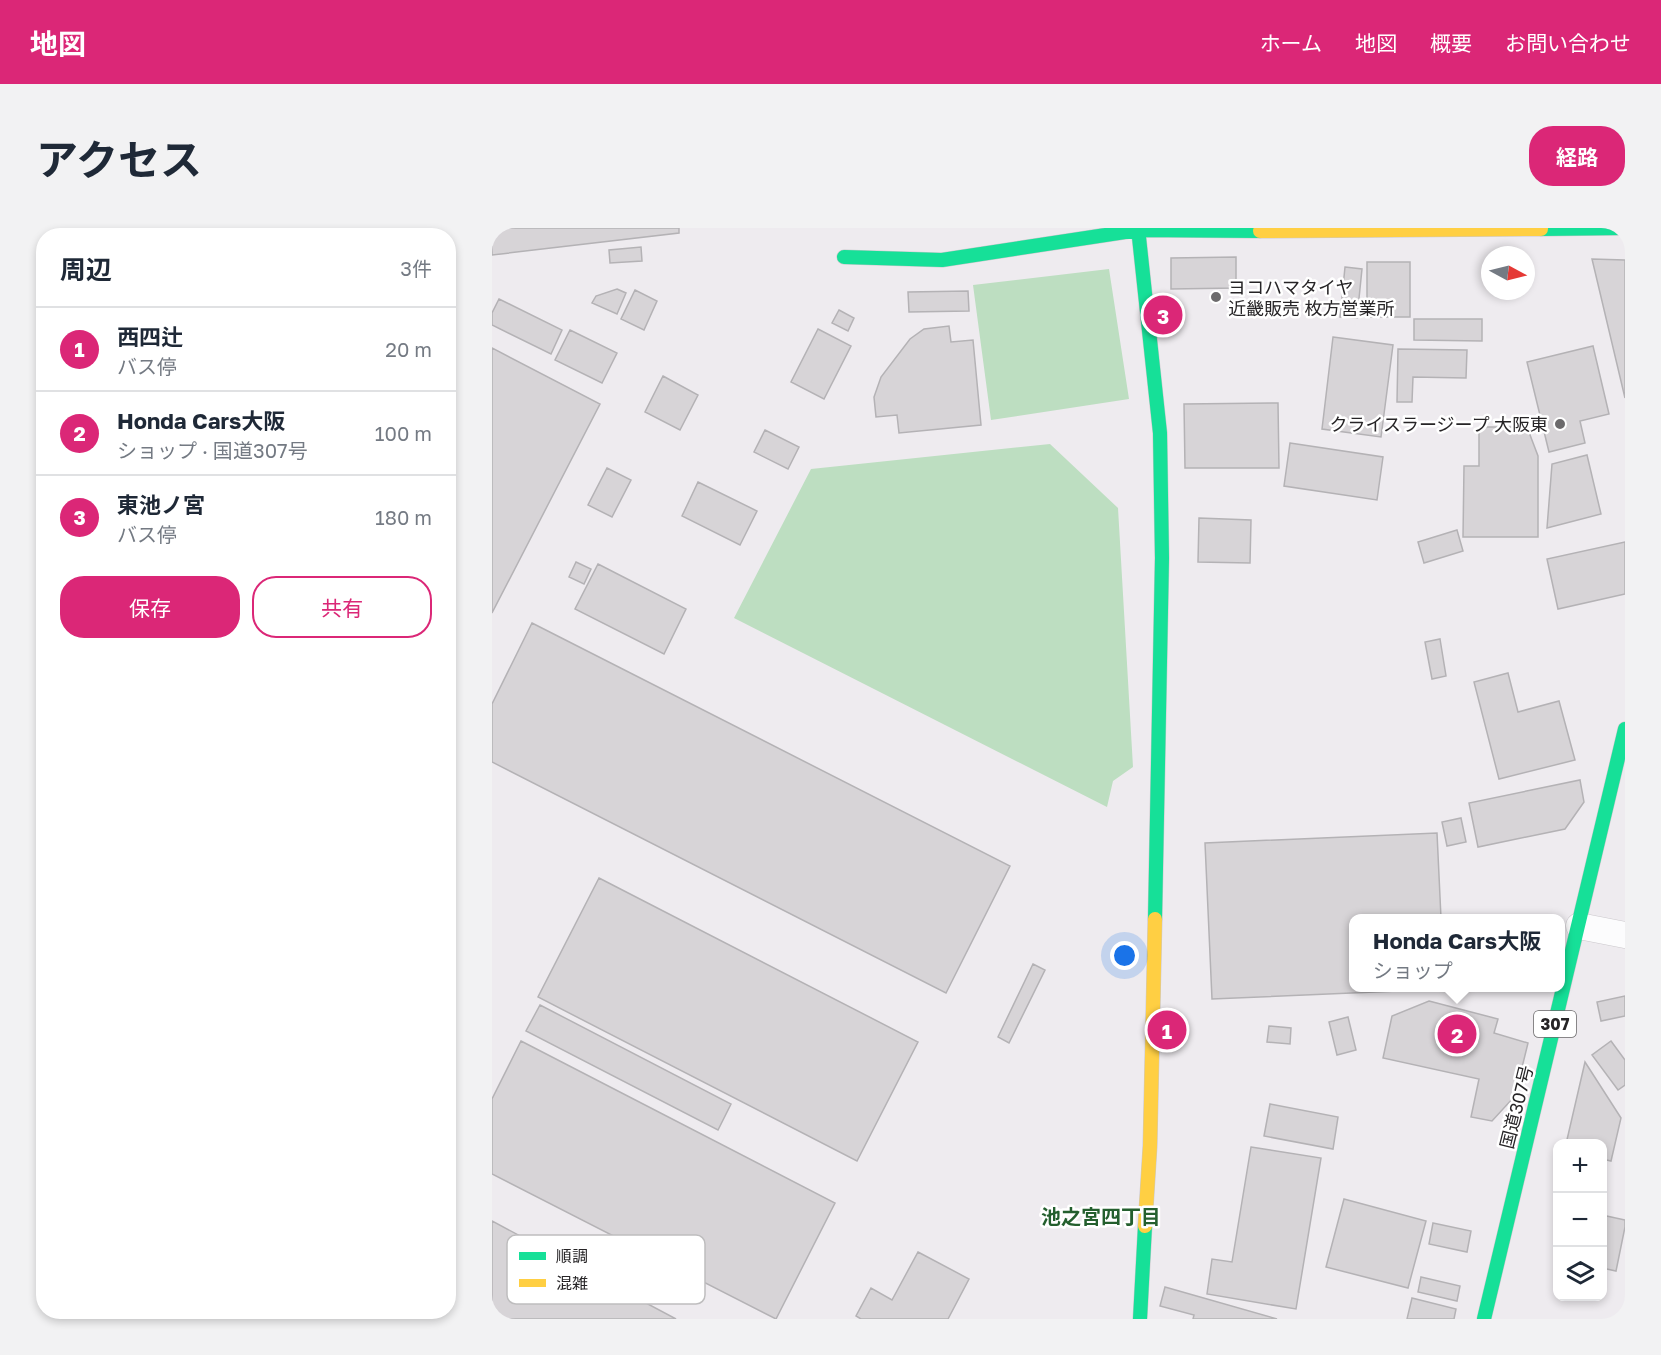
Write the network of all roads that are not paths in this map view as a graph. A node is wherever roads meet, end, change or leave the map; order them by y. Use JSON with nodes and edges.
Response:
{"nodes":[{"id":1,"x":1625,"y":228,"type":"edge"},
{"id":2,"x":1138,"y":229,"type":"edge"},
{"id":3,"x":1429,"y":229,"type":"edge"},
{"id":4,"x":844,"y":257,"type":"dead end"},
{"id":5,"x":1625,"y":729,"type":"edge"},
{"id":6,"x":1579,"y":926,"type":"junction"},
{"id":7,"x":1625,"y":935,"type":"edge"},
{"id":8,"x":1565,"y":984,"type":"edge"},
{"id":9,"x":1563,"y":992,"type":"edge"},
{"id":10,"x":1140,"y":1319,"type":"edge"},
{"id":11,"x":1484,"y":1319,"type":"edge"}],
"edges":[{"from":1,"to":3,"type":"main road"},
{"from":2,"to":3,"type":"main road"},
{"from":2,"to":4,"type":"main road"},
{"from":2,"to":10,"type":"main road"},
{"from":5,"to":6,"type":"main road","name":"国道307号","number":"307"},
{"from":6,"to":7,"type":"street"},
{"from":6,"to":8,"type":"main road","name":"国道307号","number":"307"},
{"from":9,"to":11,"type":"main road","name":"国道307号","number":"307"}]}
